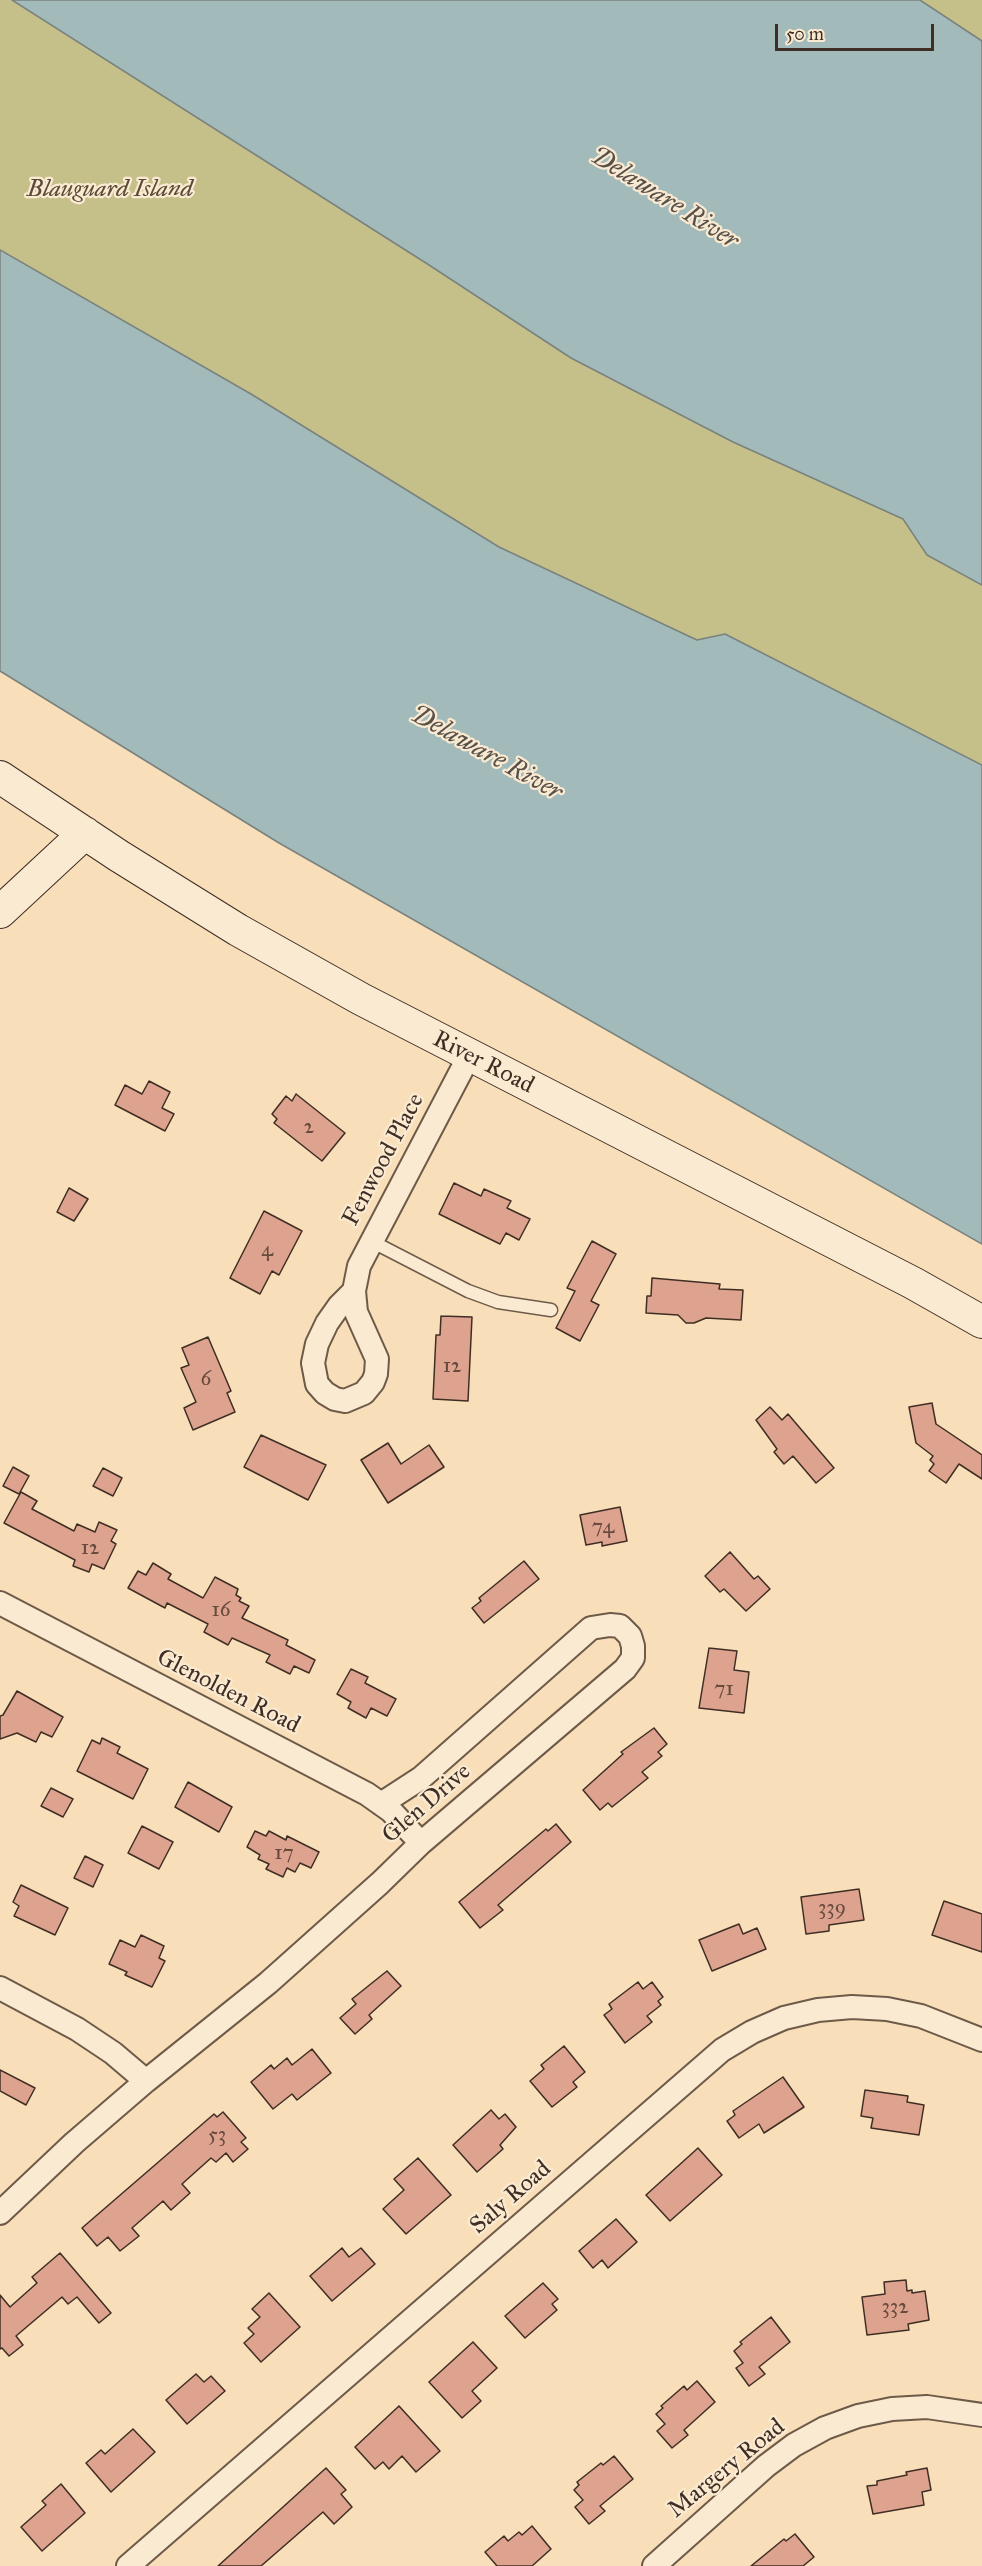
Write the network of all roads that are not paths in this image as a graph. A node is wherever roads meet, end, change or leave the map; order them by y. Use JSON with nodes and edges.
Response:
{"nodes":[{"id":1,"x":0,"y":777,"type":"edge"},
{"id":2,"x":85,"y":833,"type":"junction"},
{"id":3,"x":0,"y":912,"type":"edge"},
{"id":4,"x":469,"y":1056,"type":"junction"},
{"id":5,"x":371,"y":1242,"type":"junction"},
{"id":6,"x":354,"y":1291,"type":"dead end"},
{"id":7,"x":551,"y":1310,"type":"dead end"},
{"id":8,"x":982,"y":1322,"type":"edge"},
{"id":9,"x":0,"y":1603,"type":"edge"},
{"id":10,"x":381,"y":1804,"type":"junction"},
{"id":11,"x":421,"y":1843,"type":"junction"},
{"id":12,"x":0,"y":1988,"type":"edge"},
{"id":13,"x":982,"y":2040,"type":"edge"},
{"id":14,"x":146,"y":2080,"type":"junction"},
{"id":15,"x":0,"y":2213,"type":"edge"},
{"id":16,"x":982,"y":2415,"type":"edge"},
{"id":17,"x":128,"y":2566,"type":"edge"},
{"id":18,"x":654,"y":2566,"type":"edge"}],
"edges":[{"from":1,"to":2,"type":"main road","name":"River Road"},
{"from":2,"to":3,"type":"main road"},
{"from":2,"to":4,"type":"main road","name":"River Road"},
{"from":4,"to":5,"type":"street","name":"Fenwood Place"},
{"from":4,"to":8,"type":"main road","name":"River Road"},
{"from":5,"to":6,"type":"street","name":"Fenwood Place"},
{"from":5,"to":7,"type":"lane"},
{"from":9,"to":10,"type":"street","name":"Glenolden Road"},
{"from":10,"to":11,"type":"street","name":"Glenolden Road"},
{"from":10,"to":11,"type":"street","name":"Glen Drive"},
{"from":11,"to":14,"type":"street","name":"Glen Drive"},
{"from":12,"to":14,"type":"street"},
{"from":13,"to":17,"type":"street","name":"Saly Road"},
{"from":14,"to":15,"type":"street","name":"Glen Drive"},
{"from":16,"to":18,"type":"street","name":"Margery Road"}]}
